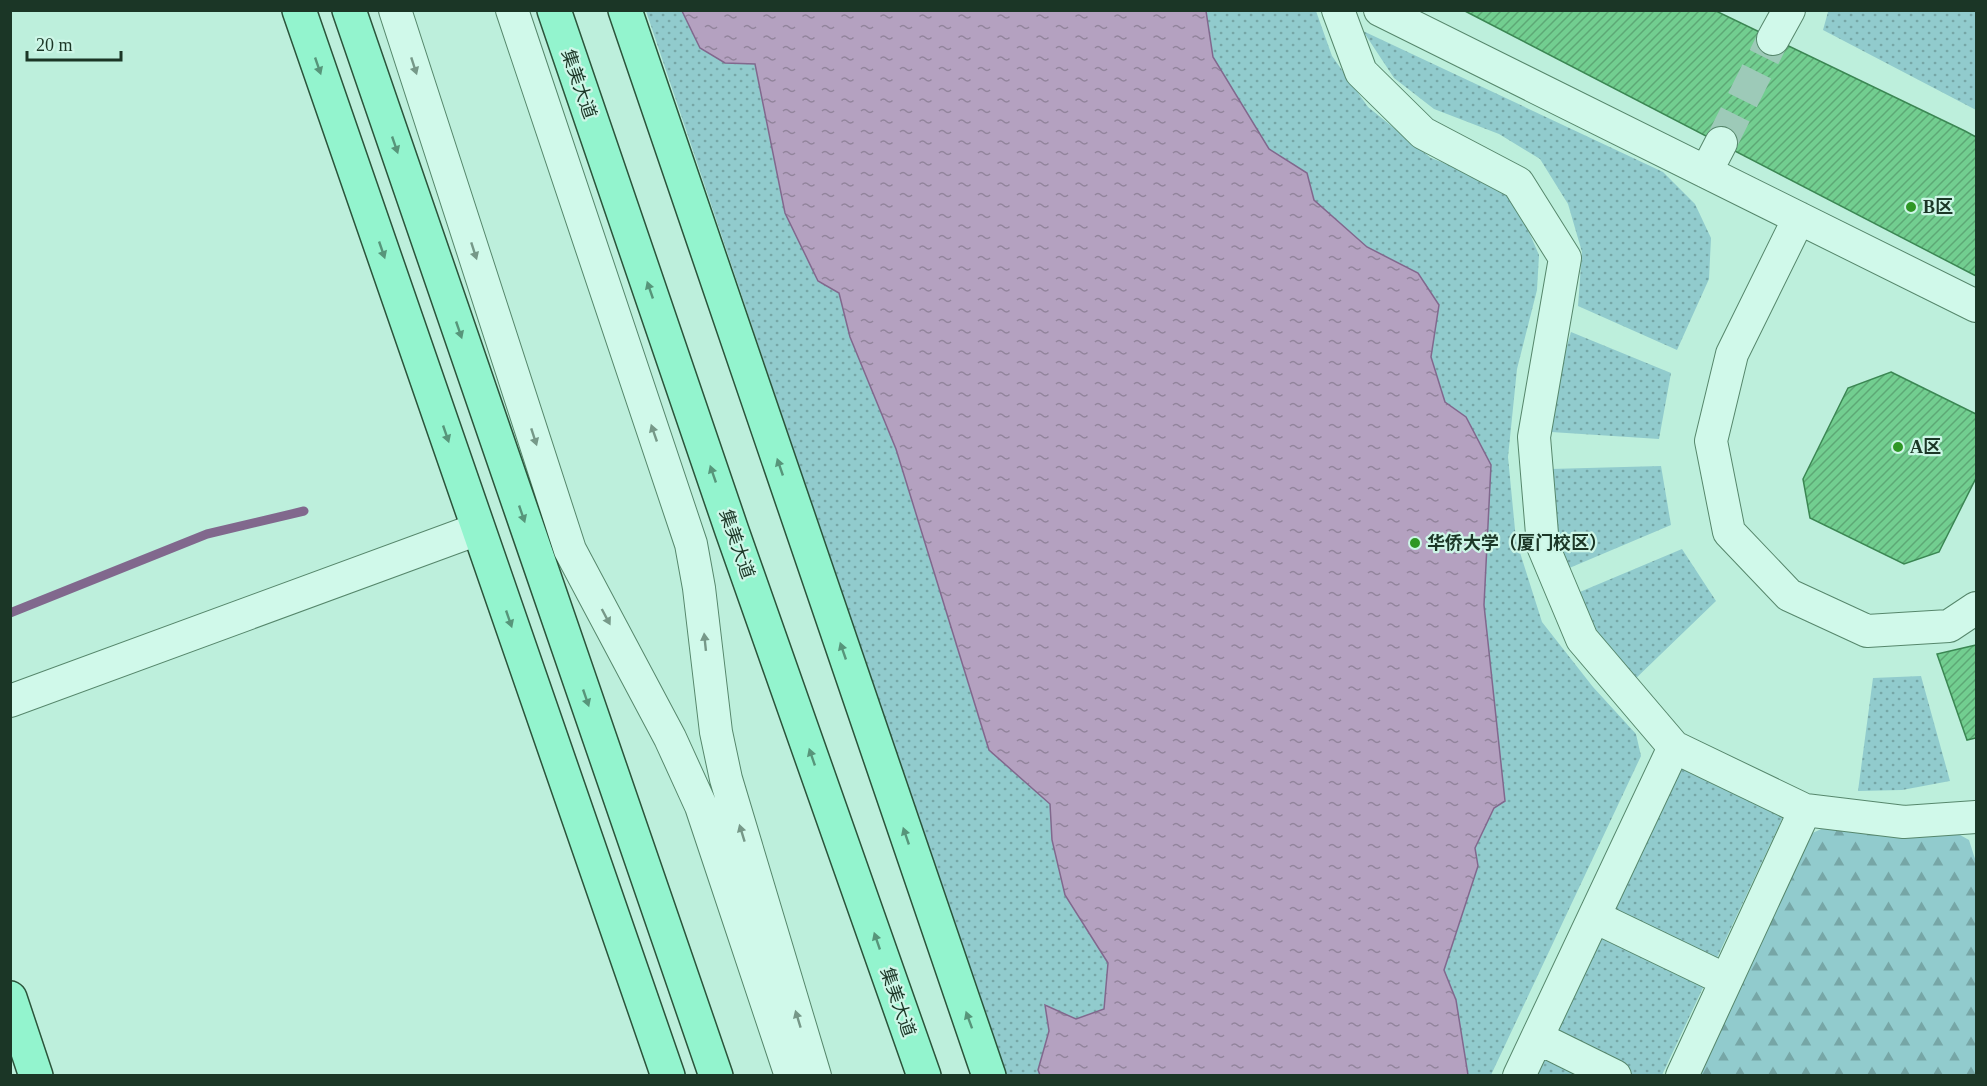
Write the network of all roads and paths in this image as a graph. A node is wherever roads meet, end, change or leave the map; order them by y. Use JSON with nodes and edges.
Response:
{"nodes":[{"id":1,"x":299,"y":10,"type":"edge"},
{"id":2,"x":349,"y":10,"type":"edge"},
{"id":3,"x":395,"y":10,"type":"edge"},
{"id":4,"x":512,"y":10,"type":"edge"},
{"id":5,"x":554,"y":10,"type":"edge"},
{"id":6,"x":625,"y":10,"type":"edge"},
{"id":7,"x":1338,"y":10,"type":"edge"},
{"id":8,"x":1380,"y":10,"type":"edge"},
{"id":9,"x":1789,"y":10,"type":"edge"},
{"id":10,"x":1773,"y":39,"type":"tunnel mouth"},
{"id":11,"x":1720,"y":143,"type":"tunnel mouth"},
{"id":12,"x":1706,"y":172,"type":"junction"},
{"id":13,"x":1799,"y":218,"type":"junction"},
{"id":14,"x":1977,"y":306,"type":"edge"},
{"id":15,"x":478,"y":529,"type":"junction"},
{"id":16,"x":1977,"y":608,"type":"edge"},
{"id":17,"x":10,"y":701,"type":"edge"},
{"id":18,"x":1674,"y":747,"type":"junction"},
{"id":19,"x":1805,"y":810,"type":"junction"},
{"id":20,"x":1977,"y":817,"type":"edge"},
{"id":21,"x":1595,"y":917,"type":"junction"},
{"id":22,"x":1726,"y":980,"type":"junction"},
{"id":23,"x":10,"y":998,"type":"edge"},
{"id":24,"x":1538,"y":1038,"type":"junction"},
{"id":25,"x":36,"y":1076,"type":"edge"},
{"id":26,"x":668,"y":1076,"type":"edge"},
{"id":27,"x":716,"y":1076,"type":"edge"},
{"id":28,"x":791,"y":1076,"type":"edge"},
{"id":29,"x":815,"y":1076,"type":"edge"},
{"id":30,"x":924,"y":1076,"type":"edge"},
{"id":31,"x":989,"y":1076,"type":"edge"},
{"id":32,"x":1519,"y":1076,"type":"edge"},
{"id":33,"x":1616,"y":1076,"type":"edge"},
{"id":34,"x":1682,"y":1076,"type":"edge"}],
"edges":[{"from":1,"to":15,"type":"main road","one_way":true},
{"from":2,"to":27,"type":"main road","one_way":true},
{"from":3,"to":28,"type":"street","one_way":true},
{"from":29,"to":4,"type":"street","one_way":true},
{"from":30,"to":5,"type":"main road","name":"集美大道","one_way":true},
{"from":31,"to":6,"type":"main road","one_way":true},
{"from":7,"to":18,"type":"street"},
{"from":8,"to":12,"type":"street"},
{"from":9,"to":10,"type":"street"},
{"from":11,"to":12,"type":"street"},
{"from":12,"to":13,"type":"street"},
{"from":13,"to":14,"type":"street"},
{"from":13,"to":16,"type":"street"},
{"from":15,"to":17,"type":"street"},
{"from":15,"to":26,"type":"main road","one_way":true},
{"from":18,"to":19,"type":"street"},
{"from":18,"to":21,"type":"street"},
{"from":19,"to":20,"type":"street"},
{"from":19,"to":22,"type":"street"},
{"from":21,"to":22,"type":"street"},
{"from":21,"to":24,"type":"street"},
{"from":22,"to":34,"type":"street"},
{"from":23,"to":25,"type":"main road"},
{"from":24,"to":32,"type":"street"},
{"from":24,"to":33,"type":"street"}]}
